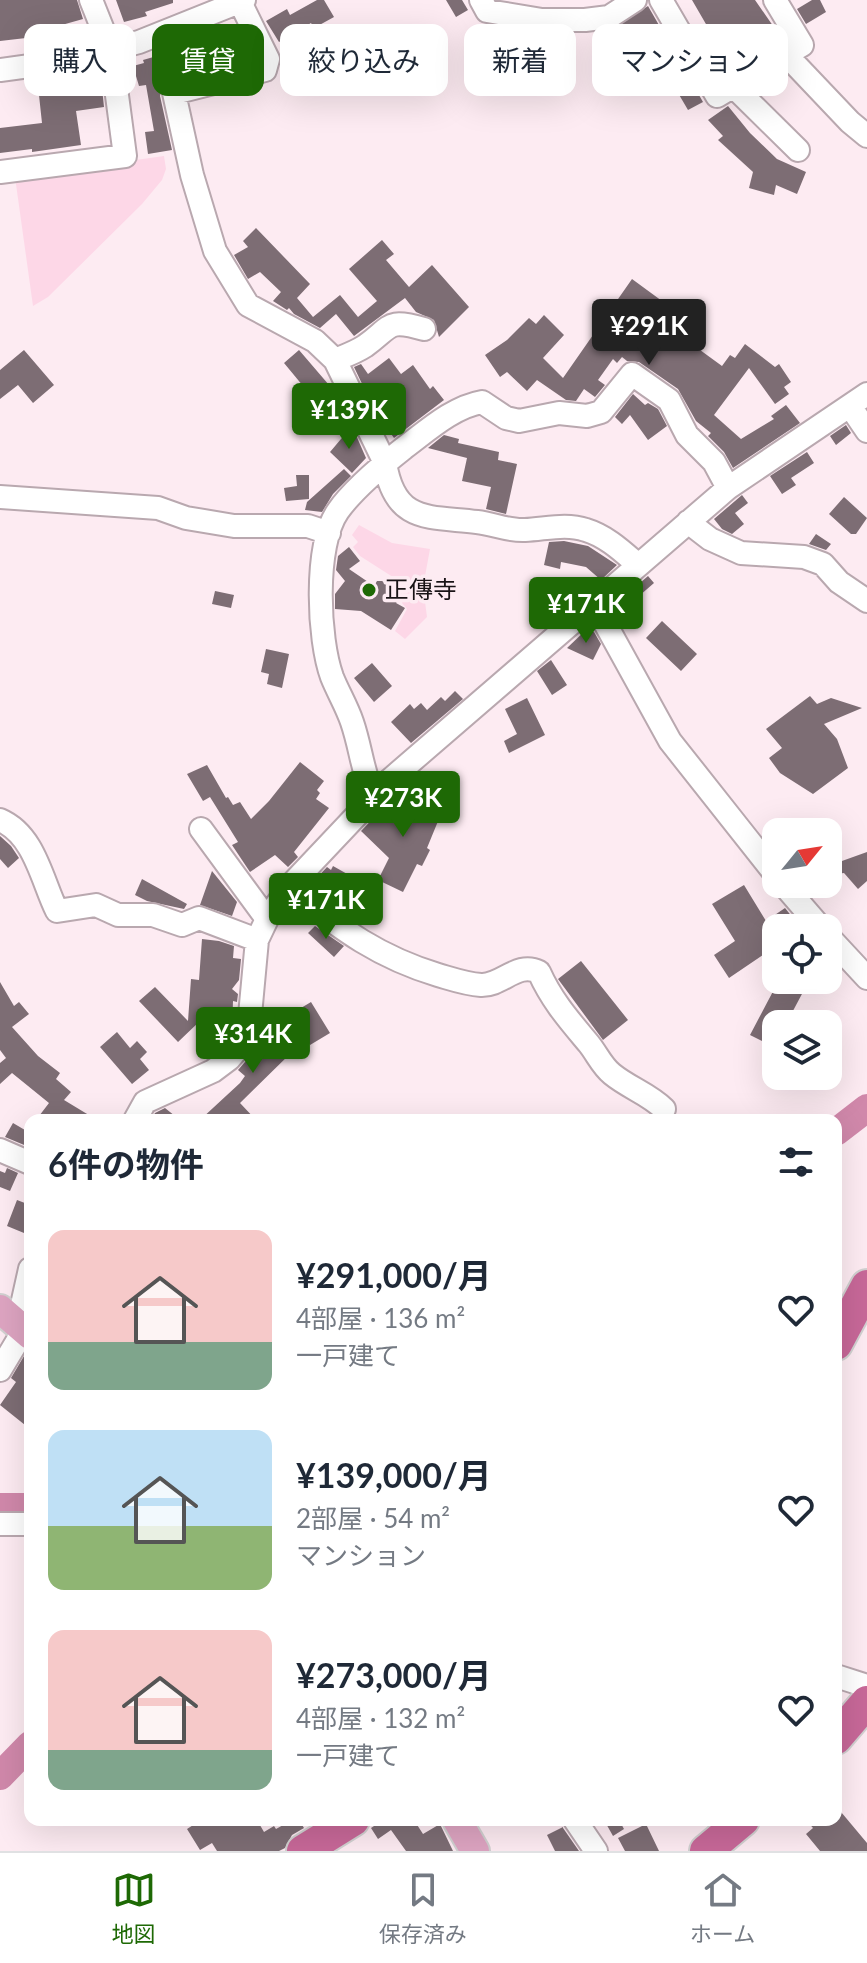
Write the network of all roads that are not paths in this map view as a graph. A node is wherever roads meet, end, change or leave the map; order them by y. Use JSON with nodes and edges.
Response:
{"nodes":[{"id":1,"x":91,"y":0,"type":"edge"},
{"id":2,"x":481,"y":0,"type":"edge"},
{"id":3,"x":635,"y":0,"type":"edge"},
{"id":4,"x":661,"y":0,"type":"edge"},
{"id":5,"x":775,"y":0,"type":"edge"},
{"id":6,"x":242,"y":1,"type":"edge"},
{"id":7,"x":101,"y":24,"type":"edge"},
{"id":8,"x":675,"y":24,"type":"edge"},
{"id":9,"x":136,"y":42,"type":"edge"},
{"id":10,"x":788,"y":53,"type":"edge"},
{"id":11,"x":793,"y":62,"type":"dead end"},
{"id":12,"x":24,"y":67,"type":"edge"},
{"id":13,"x":0,"y":70,"type":"edge"},
{"id":14,"x":117,"y":96,"type":"edge"},
{"id":15,"x":743,"y":96,"type":"edge"},
{"id":16,"x":867,"y":136,"type":"edge"},
{"id":17,"x":798,"y":150,"type":"dead end"},
{"id":18,"x":0,"y":172,"type":"edge"},
{"id":19,"x":424,"y":329,"type":"dead end"},
{"id":20,"x":335,"y":360,"type":"junction"},
{"id":21,"x":858,"y":400,"type":"edge"},
{"id":22,"x":867,"y":431,"type":"edge"},
{"id":23,"x":385,"y":463,"type":"junction"},
{"id":24,"x":728,"y":488,"type":"junction"},
{"id":25,"x":0,"y":497,"type":"edge"},
{"id":26,"x":688,"y":522,"type":"junction"},
{"id":27,"x":329,"y":533,"type":"junction"},
{"id":28,"x":637,"y":564,"type":"junction"},
{"id":29,"x":867,"y":601,"type":"edge"},
{"id":30,"x":595,"y":605,"type":"junction"},
{"id":31,"x":374,"y":798,"type":"junction"},
{"id":32,"x":0,"y":820,"type":"edge"},
{"id":33,"x":201,"y":829,"type":"dead end"},
{"id":34,"x":762,"y":857,"type":"edge"},
{"id":35,"x":288,"y":888,"type":"junction"},
{"id":36,"x":795,"y":898,"type":"edge"},
{"id":37,"x":809,"y":914,"type":"edge"},
{"id":38,"x":267,"y":919,"type":"junction"},
{"id":39,"x":257,"y":940,"type":"junction"},
{"id":40,"x":842,"y":951,"type":"edge"},
{"id":41,"x":867,"y":978,"type":"edge"},
{"id":42,"x":664,"y":1109,"type":"dead end"},
{"id":43,"x":138,"y":1114,"type":"edge"},
{"id":44,"x":0,"y":1150,"type":"edge"},
{"id":45,"x":24,"y":1160,"type":"edge"},
{"id":46,"x":867,"y":1286,"type":"edge"},
{"id":47,"x":24,"y":1296,"type":"edge"},
{"id":48,"x":18,"y":1324,"type":"edge"},
{"id":49,"x":842,"y":1333,"type":"edge"},
{"id":50,"x":0,"y":1370,"type":"edge"},
{"id":51,"x":0,"y":1524,"type":"edge"},
{"id":52,"x":24,"y":1524,"type":"edge"},
{"id":53,"x":842,"y":1678,"type":"edge"},
{"id":54,"x":867,"y":1686,"type":"edge"},
{"id":55,"x":867,"y":1702,"type":"edge"},
{"id":56,"x":842,"y":1731,"type":"edge"},
{"id":57,"x":343,"y":1826,"type":"edge"},
{"id":58,"x":460,"y":1826,"type":"edge"},
{"id":59,"x":579,"y":1826,"type":"edge"},
{"id":60,"x":736,"y":1826,"type":"edge"},
{"id":61,"x":303,"y":1851,"type":"edge"},
{"id":62,"x":475,"y":1851,"type":"edge"},
{"id":63,"x":596,"y":1851,"type":"edge"},
{"id":64,"x":706,"y":1851,"type":"edge"}],
"edges":[{"from":1,"to":7,"type":"street"},
{"from":2,"to":3,"type":"street"},
{"from":4,"to":8,"type":"street"},
{"from":5,"to":10,"type":"street"},
{"from":6,"to":9,"type":"street"},
{"from":6,"to":20,"type":"street"},
{"from":11,"to":16,"type":"street"},
{"from":12,"to":13,"type":"street"},
{"from":14,"to":18,"type":"street"},
{"from":15,"to":17,"type":"street"},
{"from":19,"to":20,"type":"street"},
{"from":20,"to":23,"type":"street"},
{"from":21,"to":22,"type":"street"},
{"from":21,"to":24,"type":"street"},
{"from":23,"to":24,"type":"street"},
{"from":23,"to":27,"type":"street"},
{"from":23,"to":28,"type":"street"},
{"from":24,"to":26,"type":"street"},
{"from":25,"to":27,"type":"street"},
{"from":26,"to":28,"type":"street"},
{"from":26,"to":29,"type":"street"},
{"from":27,"to":31,"type":"street"},
{"from":28,"to":30,"type":"street"},
{"from":30,"to":31,"type":"street"},
{"from":30,"to":34,"type":"street"},
{"from":31,"to":35,"type":"street"},
{"from":32,"to":39,"type":"street"},
{"from":33,"to":38,"type":"street"},
{"from":35,"to":38,"type":"street"},
{"from":35,"to":42,"type":"street"},
{"from":36,"to":37,"type":"street"},
{"from":38,"to":39,"type":"street"},
{"from":39,"to":43,"type":"street"},
{"from":40,"to":41,"type":"street"},
{"from":44,"to":45,"type":"street"},
{"from":46,"to":49,"type":"highway"},
{"from":47,"to":48,"type":"street"},
{"from":48,"to":50,"type":"street"},
{"from":51,"to":52,"type":"street"},
{"from":53,"to":54,"type":"street"},
{"from":55,"to":56,"type":"highway"},
{"from":57,"to":61,"type":"highway"},
{"from":58,"to":62,"type":"main road"},
{"from":59,"to":63,"type":"street"},
{"from":60,"to":64,"type":"highway"}]}
